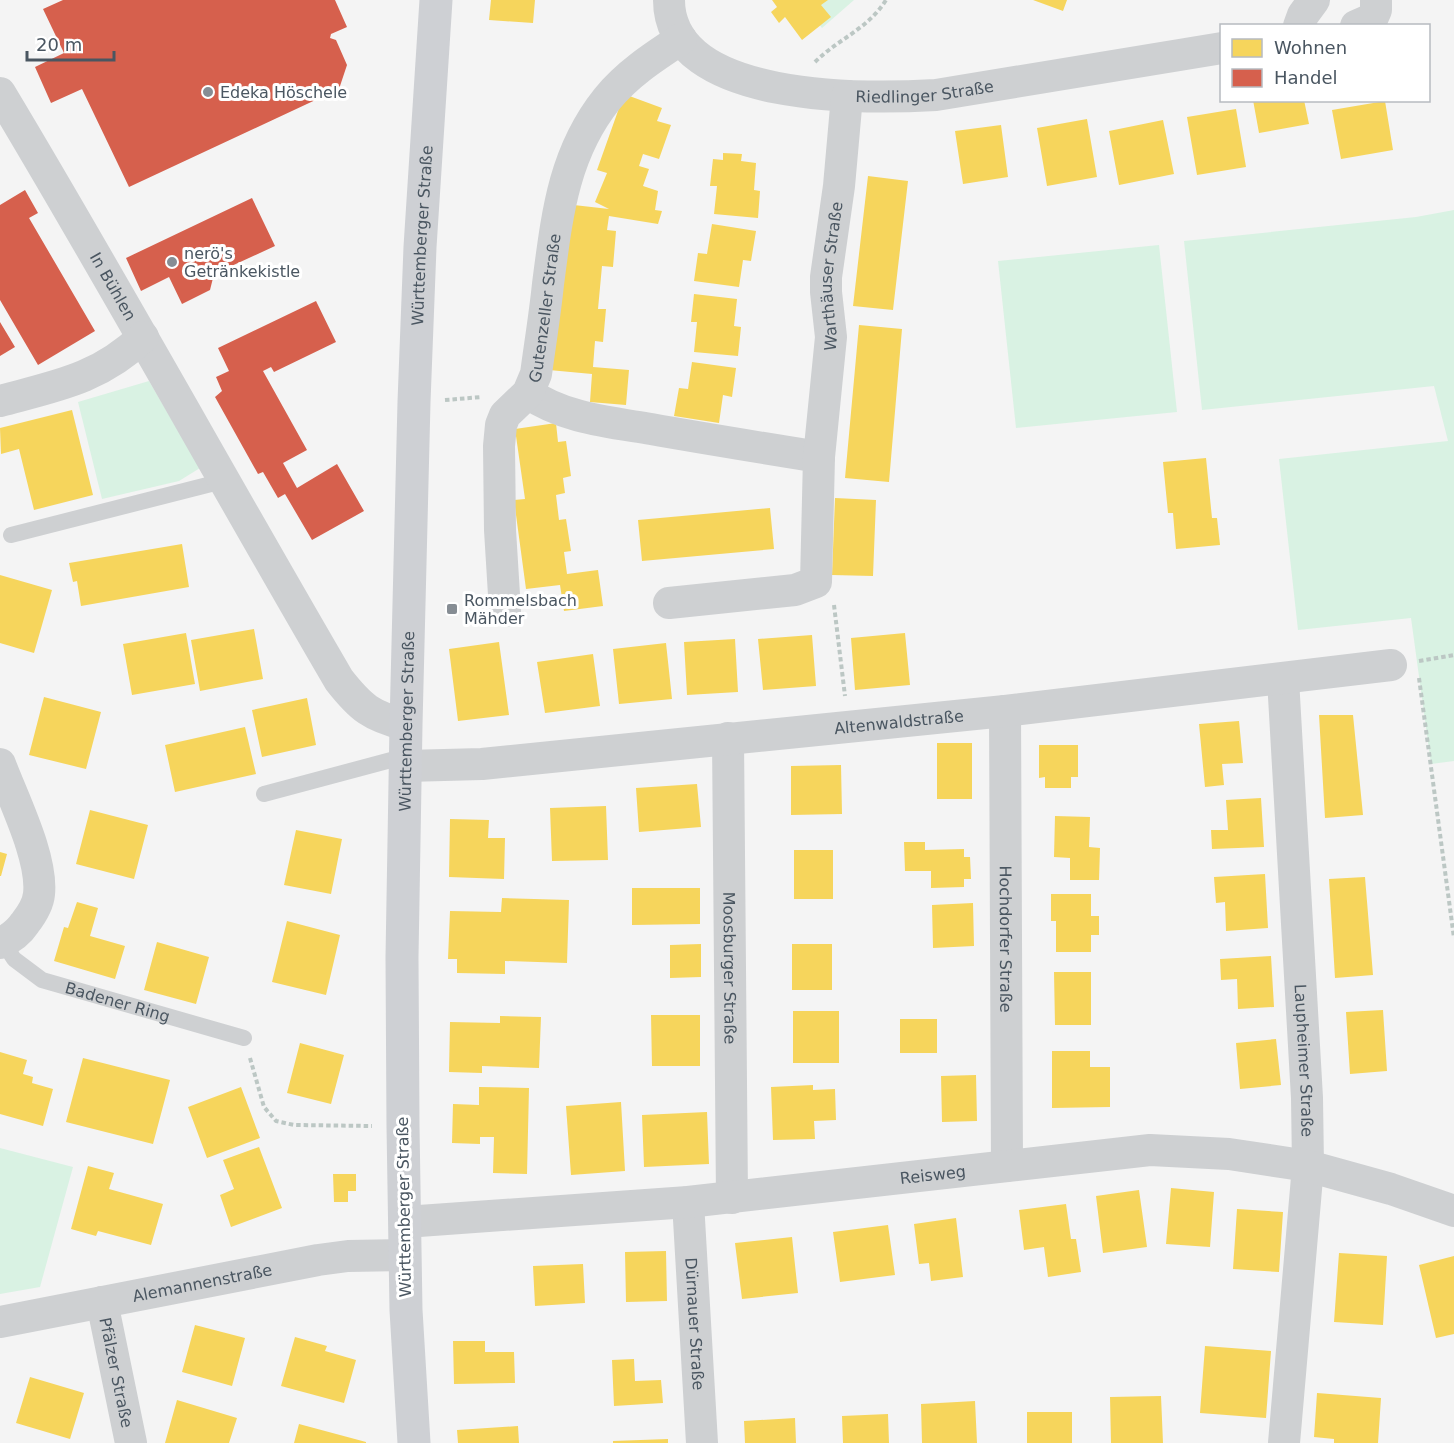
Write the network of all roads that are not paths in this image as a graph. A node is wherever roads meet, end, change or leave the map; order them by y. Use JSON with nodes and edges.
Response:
{"nodes":[{"id":1,"x":436,"y":0,"type":"edge"},
{"id":2,"x":669,"y":0,"type":"edge"},
{"id":3,"x":1314,"y":0,"type":"edge"},
{"id":4,"x":1376,"y":0,"type":"edge"},
{"id":5,"x":1300,"y":24,"type":"edge"},
{"id":6,"x":1361,"y":24,"type":"edge"},
{"id":7,"x":681,"y":39,"type":"junction"},
{"id":8,"x":1220,"y":48,"type":"edge"},
{"id":9,"x":0,"y":93,"type":"edge"},
{"id":10,"x":847,"y":96,"type":"junction"},
{"id":11,"x":143,"y":337,"type":"junction"},
{"id":12,"x":528,"y":393,"type":"junction"},
{"id":13,"x":0,"y":401,"type":"edge"},
{"id":14,"x":819,"y":457,"type":"junction"},
{"id":15,"x":223,"y":481,"type":"junction"},
{"id":16,"x":11,"y":535,"type":"dead end"},
{"id":17,"x":669,"y":603,"type":"dead end"},
{"id":18,"x":505,"y":611,"type":"dead end"},
{"id":19,"x":1405,"y":669,"type":"road end"},
{"id":20,"x":1283,"y":679,"type":"junction"},
{"id":21,"x":1005,"y":711,"type":"junction"},
{"id":22,"x":728,"y":738,"type":"junction"},
{"id":23,"x":406,"y":749,"type":"junction"},
{"id":24,"x":0,"y":764,"type":"edge"},
{"id":25,"x":264,"y":794,"type":"dead end"},
{"id":26,"x":2,"y":943,"type":"edge"},
{"id":27,"x":244,"y":1038,"type":"road end"},
{"id":28,"x":1007,"y":1166,"type":"junction"},
{"id":29,"x":1308,"y":1166,"type":"junction"},
{"id":30,"x":732,"y":1198,"type":"junction"},
{"id":31,"x":688,"y":1202,"type":"junction"},
{"id":32,"x":1454,"y":1211,"type":"edge"},
{"id":33,"x":405,"y":1222,"type":"junction"},
{"id":34,"x":405,"y":1255,"type":"junction"},
{"id":35,"x":102,"y":1302,"type":"junction"},
{"id":36,"x":0,"y":1322,"type":"edge"},
{"id":37,"x":131,"y":1443,"type":"edge"},
{"id":38,"x":414,"y":1443,"type":"edge"},
{"id":39,"x":702,"y":1443,"type":"edge"},
{"id":40,"x":1284,"y":1443,"type":"edge"}],
"edges":[{"from":1,"to":23,"type":"main road","name":"Württemberger Straße"},
{"from":2,"to":7,"type":"street","name":"Riedlinger Straße"},
{"from":3,"to":5,"type":"street"},
{"from":4,"to":6,"type":"street"},
{"from":7,"to":10,"type":"street","name":"Riedlinger Straße"},
{"from":7,"to":12,"type":"street","name":"Gutenzeller Straße"},
{"from":8,"to":10,"type":"street","name":"Riedlinger Straße"},
{"from":9,"to":11,"type":"street","name":"In Bühlen"},
{"from":10,"to":14,"type":"street","name":"Warthäuser Straße"},
{"from":11,"to":13,"type":"street"},
{"from":11,"to":15,"type":"street","name":"In Bühlen"},
{"from":12,"to":14,"type":"street"},
{"from":12,"to":18,"type":"street","name":"Gutenzeller Straße"},
{"from":14,"to":17,"type":"street","name":"Warthäuser Straße"},
{"from":15,"to":16,"type":"lane"},
{"from":15,"to":23,"type":"street","name":"In Bühlen"},
{"from":19,"to":20,"type":"street","name":"Altenwaldstraße"},
{"from":20,"to":21,"type":"street","name":"Altenwaldstraße"},
{"from":20,"to":29,"type":"street","name":"Laupheimer Straße"},
{"from":21,"to":22,"type":"street","name":"Altenwaldstraße"},
{"from":21,"to":28,"type":"street","name":"Hochdorfer Straße"},
{"from":22,"to":23,"type":"street","name":"Altenwaldstraße"},
{"from":22,"to":30,"type":"street","name":"Moosburger Straße"},
{"from":23,"to":25,"type":"lane"},
{"from":23,"to":33,"type":"main road","name":"Württemberger Straße"},
{"from":24,"to":26,"type":"street","name":"Badener Ring"},
{"from":26,"to":27,"type":"lane","name":"Badener Ring"},
{"from":28,"to":29,"type":"street","name":"Reisweg"},
{"from":28,"to":30,"type":"street","name":"Reisweg"},
{"from":29,"to":32,"type":"street","name":"Reisweg"},
{"from":29,"to":40,"type":"street","name":"Laupheimer Straße"},
{"from":30,"to":31,"type":"street","name":"Reisweg"},
{"from":31,"to":33,"type":"street","name":"Reisweg"},
{"from":31,"to":39,"type":"street","name":"Dürnauer Straße"},
{"from":33,"to":34,"type":"main road","name":"Württemberger Straße"},
{"from":34,"to":35,"type":"street","name":"Alemannenstraße"},
{"from":34,"to":38,"type":"main road","name":"Württemberger Straße"},
{"from":35,"to":36,"type":"street","name":"Alemannenstraße"},
{"from":35,"to":37,"type":"street","name":"Pfälzer Straße"}]}
